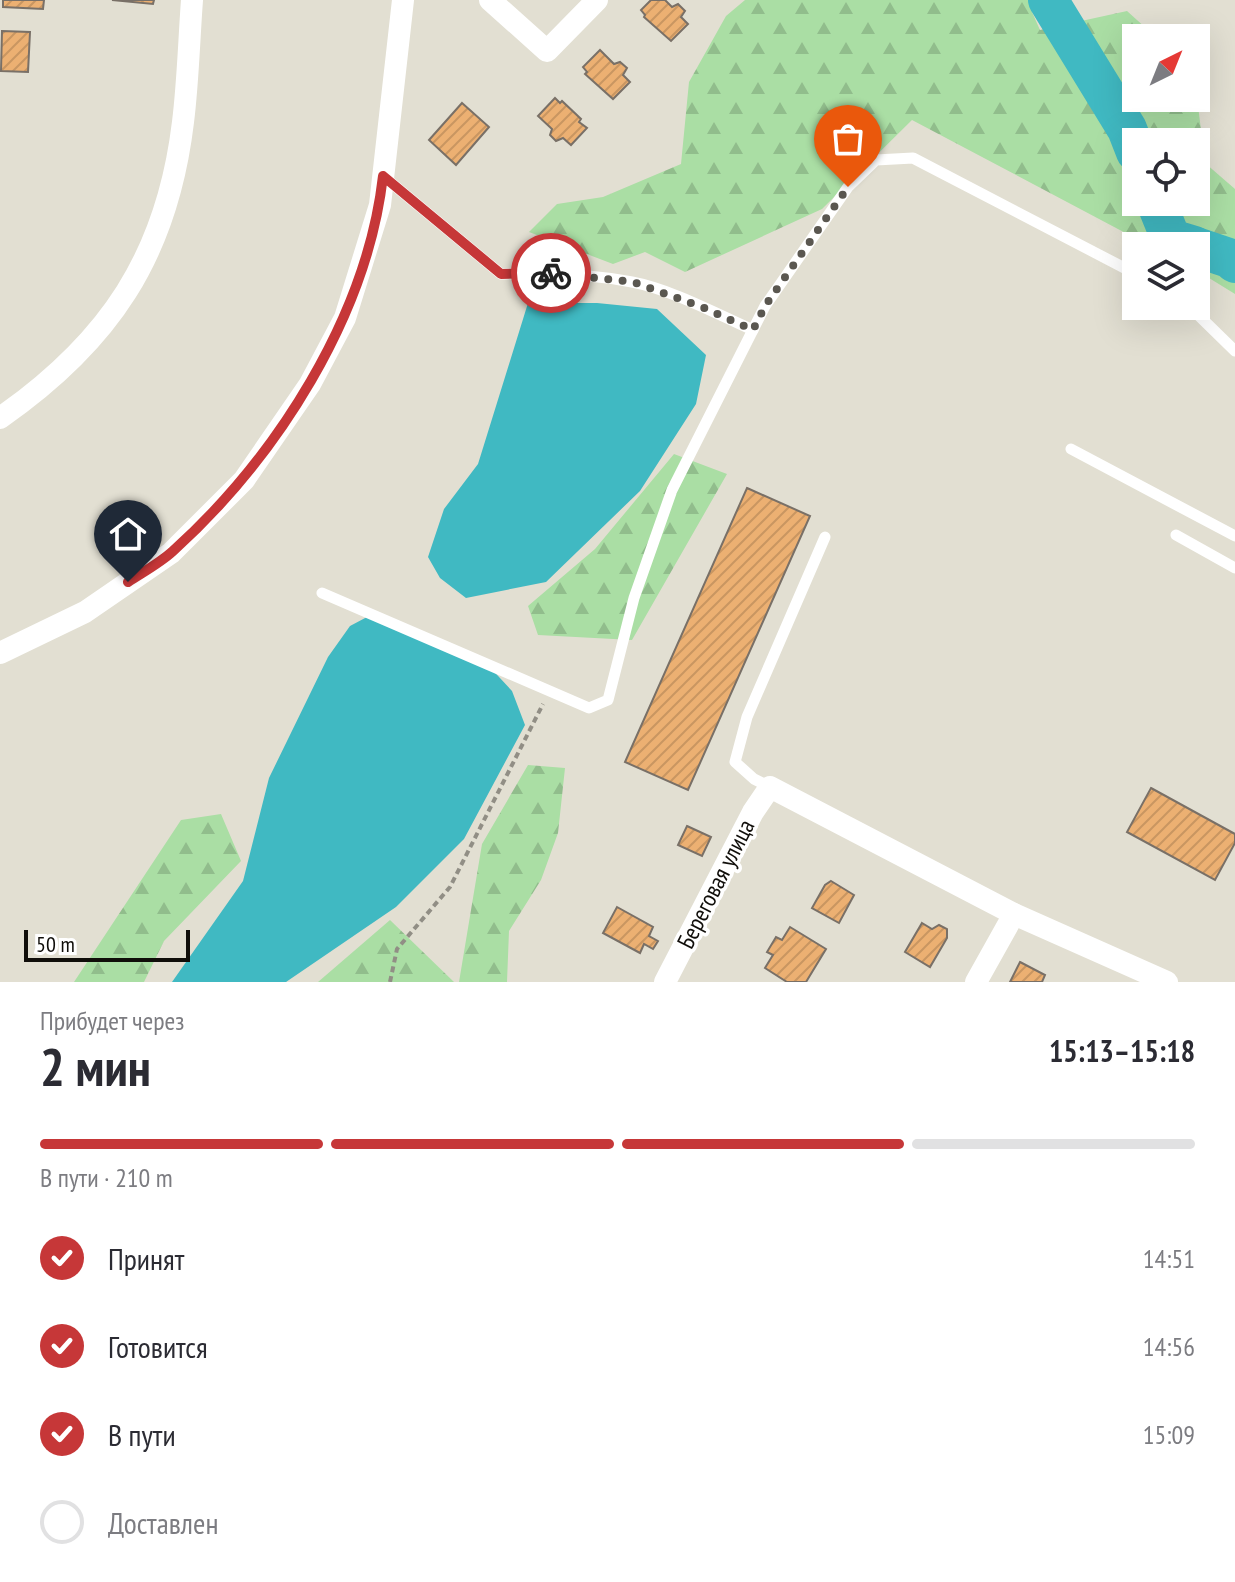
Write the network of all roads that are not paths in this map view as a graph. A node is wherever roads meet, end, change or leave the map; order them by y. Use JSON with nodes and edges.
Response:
{"nodes":[{"id":1,"x":192,"y":0,"type":"edge"},
{"id":2,"x":403,"y":0,"type":"edge"},
{"id":3,"x":490,"y":0,"type":"edge"},
{"id":4,"x":597,"y":0,"type":"edge"},
{"id":5,"x":383,"y":176,"type":"junction"},
{"id":6,"x":1122,"y":267,"type":"edge"},
{"id":7,"x":1203,"y":320,"type":"edge"},
{"id":8,"x":753,"y":330,"type":"junction"},
{"id":9,"x":1235,"y":351,"type":"edge"},
{"id":10,"x":0,"y":418,"type":"edge"},
{"id":11,"x":1071,"y":449,"type":"dead end"},
{"id":12,"x":1176,"y":535,"type":"dead end"},
{"id":13,"x":1235,"y":536,"type":"edge"},
{"id":14,"x":825,"y":537,"type":"dead end"},
{"id":15,"x":1235,"y":568,"type":"edge"},
{"id":16,"x":322,"y":593,"type":"dead end"},
{"id":17,"x":0,"y":653,"type":"edge"},
{"id":18,"x":770,"y":787,"type":"junction"},
{"id":19,"x":1014,"y":914,"type":"junction"},
{"id":20,"x":665,"y":982,"type":"edge"},
{"id":21,"x":976,"y":982,"type":"edge"},
{"id":22,"x":1167,"y":982,"type":"edge"}],
"edges":[{"from":1,"to":10,"type":"street"},
{"from":2,"to":5,"type":"street"},
{"from":3,"to":4,"type":"street"},
{"from":5,"to":8,"type":"lane"},
{"from":5,"to":17,"type":"street"},
{"from":6,"to":8,"type":"lane"},
{"from":7,"to":9,"type":"lane"},
{"from":8,"to":16,"type":"lane"},
{"from":11,"to":13,"type":"lane"},
{"from":12,"to":15,"type":"lane"},
{"from":14,"to":18,"type":"lane"},
{"from":18,"to":19,"type":"street"},
{"from":18,"to":20,"type":"street","name":"Береговая улица"},
{"from":19,"to":21,"type":"street"},
{"from":19,"to":22,"type":"street"}]}
